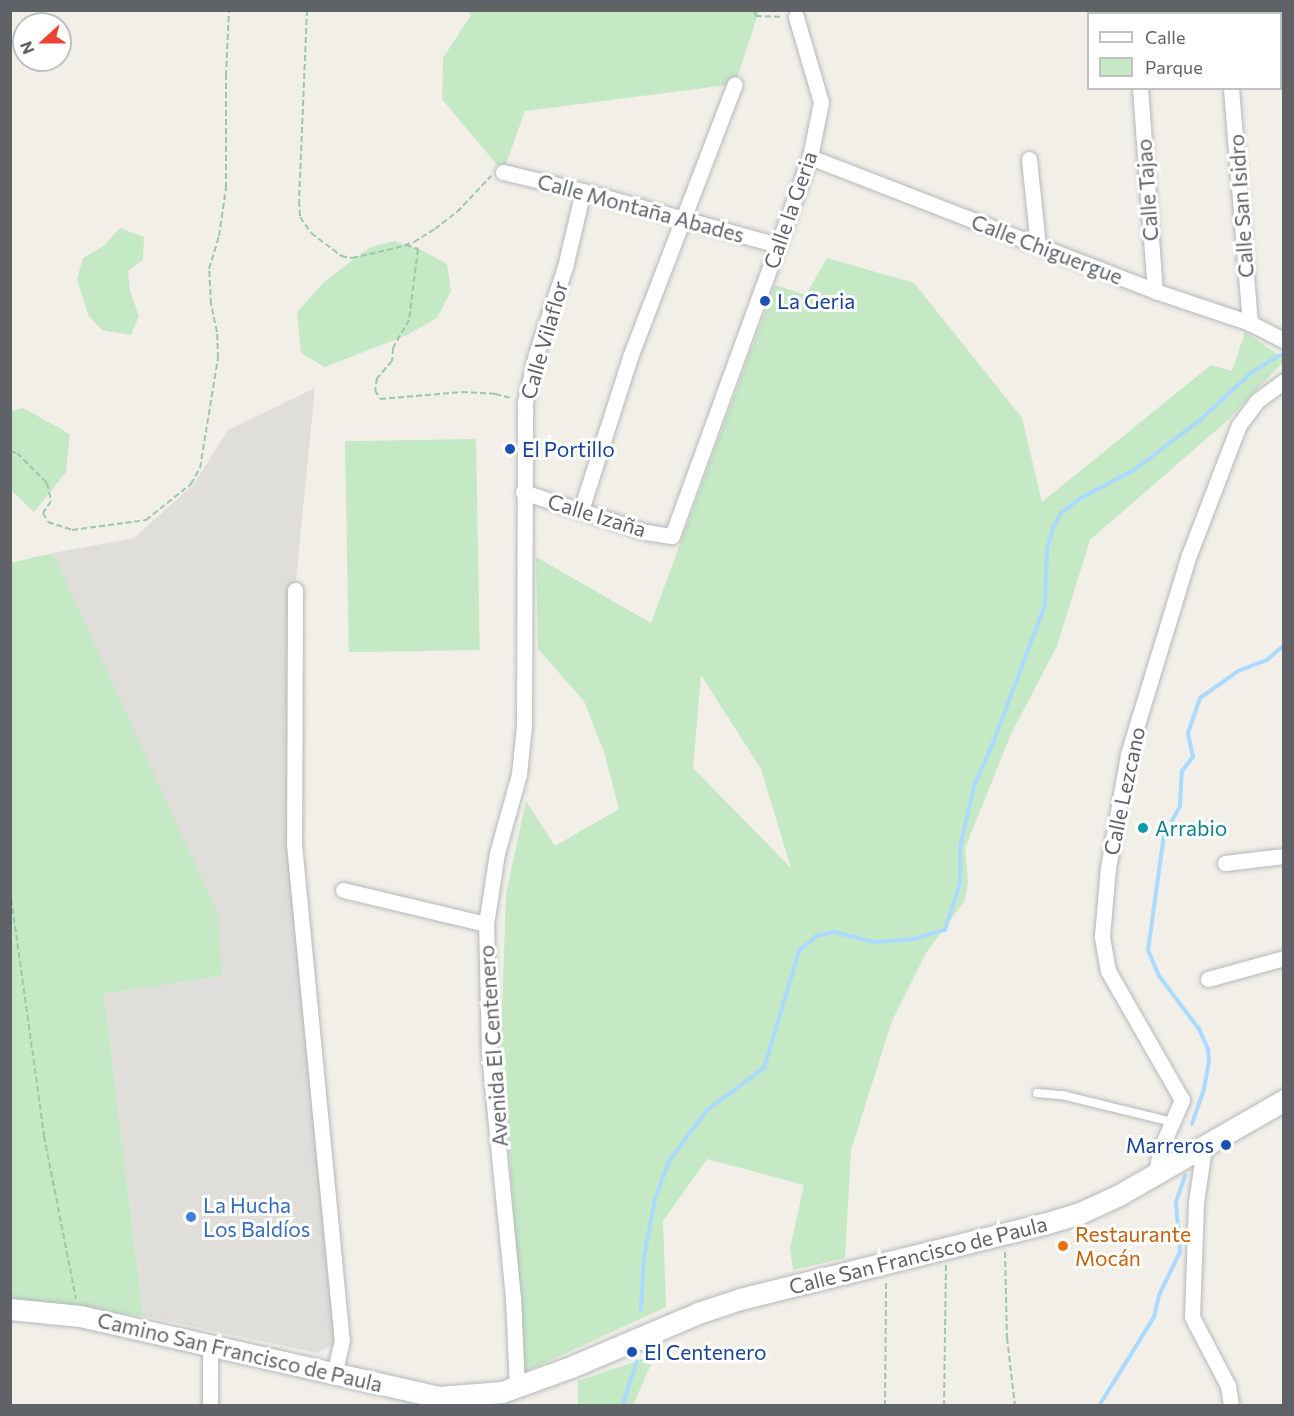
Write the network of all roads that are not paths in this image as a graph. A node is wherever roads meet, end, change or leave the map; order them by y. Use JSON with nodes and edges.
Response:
{"nodes":[{"id":1,"x":796,"y":17,"type":"road end"},
{"id":2,"x":735,"y":84,"type":"dead end"},
{"id":3,"x":1140,"y":90,"type":"edge"},
{"id":4,"x":1232,"y":90,"type":"edge"},
{"id":5,"x":810,"y":156,"type":"junction"},
{"id":6,"x":1029,"y":159,"type":"dead end"},
{"id":7,"x":503,"y":172,"type":"road end"},
{"id":8,"x":584,"y":191,"type":"junction"},
{"id":9,"x":684,"y":219,"type":"junction"},
{"id":10,"x":778,"y":245,"type":"junction"},
{"id":11,"x":1038,"y":246,"type":"junction"},
{"id":12,"x":1155,"y":291,"type":"junction"},
{"id":13,"x":1250,"y":322,"type":"junction"},
{"id":14,"x":1284,"y":340,"type":"edge"},
{"id":15,"x":1284,"y":381,"type":"edge"},
{"id":16,"x":523,"y":492,"type":"junction"},
{"id":17,"x":581,"y":510,"type":"junction"},
{"id":18,"x":672,"y":536,"type":"joint"},
{"id":19,"x":295,"y":590,"type":"dead end"},
{"id":20,"x":1284,"y":856,"type":"edge"},
{"id":21,"x":1225,"y":863,"type":"dead end"},
{"id":22,"x":343,"y":890,"type":"dead end"},
{"id":23,"x":486,"y":924,"type":"junction"},
{"id":24,"x":1284,"y":958,"type":"edge"},
{"id":25,"x":1208,"y":979,"type":"dead end"},
{"id":26,"x":1037,"y":1093,"type":"dead end"},
{"id":27,"x":1284,"y":1100,"type":"edge"},
{"id":28,"x":1172,"y":1122,"type":"junction"},
{"id":29,"x":1204,"y":1148,"type":"junction"},
{"id":30,"x":1156,"y":1175,"type":"junction"},
{"id":31,"x":10,"y":1309,"type":"edge"},
{"id":32,"x":639,"y":1338,"type":"joint"},
{"id":33,"x":210,"y":1346,"type":"junction"},
{"id":34,"x":334,"y":1375,"type":"junction"},
{"id":35,"x":517,"y":1388,"type":"junction"},
{"id":36,"x":210,"y":1406,"type":"edge"},
{"id":37,"x":1230,"y":1406,"type":"edge"}],
"edges":[{"from":1,"to":5,"type":"street","name":"Calle la Geria"},
{"from":2,"to":9,"type":"street"},
{"from":3,"to":12,"type":"street","name":"Calle Tajao"},
{"from":4,"to":13,"type":"street","name":"Calle San Isidro"},
{"from":5,"to":10,"type":"street","name":"Calle la Geria"},
{"from":5,"to":11,"type":"street","name":"Calle Chiguergue"},
{"from":6,"to":11,"type":"street"},
{"from":7,"to":8,"type":"street","name":"Calle Montaña Abades"},
{"from":8,"to":9,"type":"street","name":"Calle Montaña Abades"},
{"from":8,"to":16,"type":"street","name":"Calle Vilaflor"},
{"from":9,"to":10,"type":"street","name":"Calle Montaña Abades"},
{"from":9,"to":17,"type":"street"},
{"from":10,"to":18,"type":"street","name":"Calle la Geria"},
{"from":11,"to":12,"type":"street","name":"Calle Chiguergue"},
{"from":12,"to":13,"type":"street","name":"Calle Chiguergue"},
{"from":13,"to":14,"type":"street","name":"Calle Chiguergue"},
{"from":15,"to":28,"type":"street","name":"Calle Lezcano"},
{"from":16,"to":17,"type":"street","name":"Calle Izaña"},
{"from":16,"to":23,"type":"street","name":"Avenida El Centenero"},
{"from":17,"to":18,"type":"street","name":"Calle Izaña"},
{"from":19,"to":34,"type":"street"},
{"from":20,"to":21,"type":"street"},
{"from":22,"to":23,"type":"street"},
{"from":23,"to":35,"type":"street","name":"Avenida El Centenero"},
{"from":24,"to":25,"type":"street"},
{"from":26,"to":28,"type":"lane"},
{"from":27,"to":29,"type":"main road","name":"Calle San Francisco de Paula"},
{"from":28,"to":30,"type":"street","name":"Calle Lezcano"},
{"from":29,"to":30,"type":"main road","name":"Calle San Francisco de Paula"},
{"from":29,"to":37,"type":"street"},
{"from":30,"to":32,"type":"main road","name":"Calle San Francisco de Paula"},
{"from":31,"to":33,"type":"main road","name":"Camino San Francisco de Paula"},
{"from":32,"to":35,"type":"main road","name":"Camino San Francisco de Paula"},
{"from":33,"to":34,"type":"main road","name":"Camino San Francisco de Paula"},
{"from":33,"to":36,"type":"street"},
{"from":34,"to":35,"type":"main road","name":"Camino San Francisco de Paula"}]}
